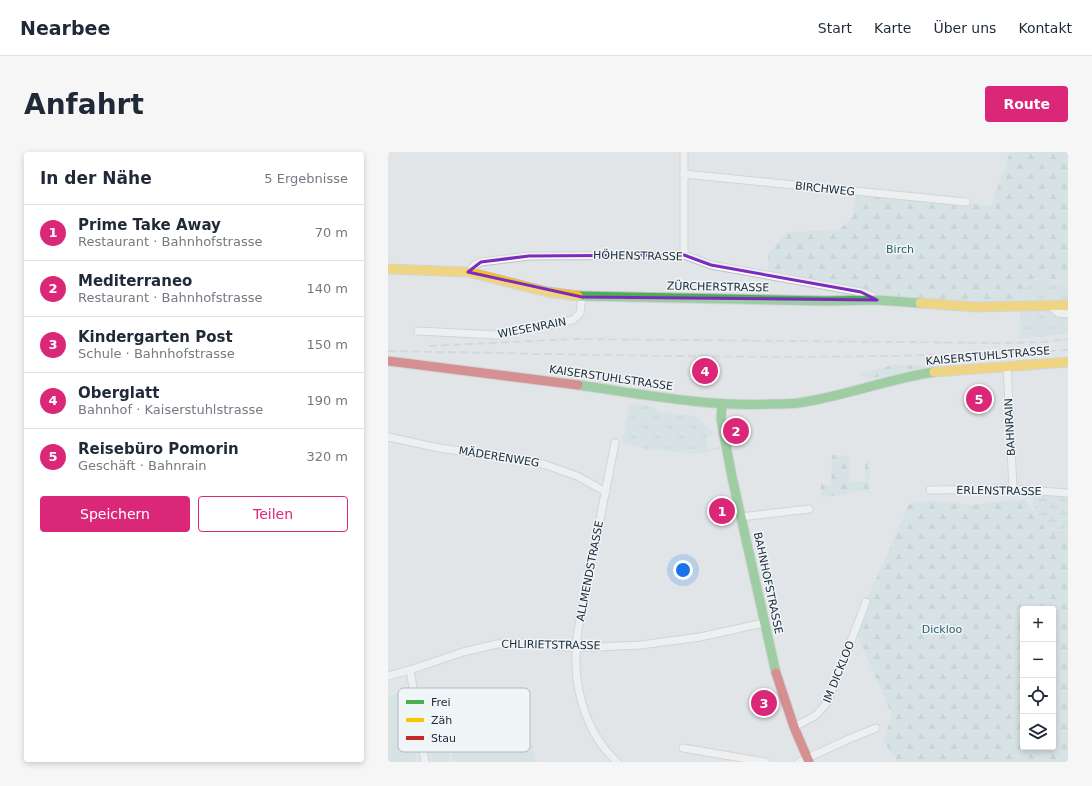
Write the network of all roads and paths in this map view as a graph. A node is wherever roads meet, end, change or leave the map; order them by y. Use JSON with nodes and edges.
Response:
{"nodes":[{"id":1,"x":684,"y":152,"type":"edge"},
{"id":2,"x":684,"y":174,"type":"junction"},
{"id":3,"x":966,"y":202,"type":"dead end"},
{"id":4,"x":684,"y":254,"type":"junction"},
{"id":5,"x":388,"y":269,"type":"edge"},
{"id":6,"x":468,"y":272,"type":"junction"},
{"id":7,"x":582,"y":297,"type":"junction"},
{"id":8,"x":877,"y":300,"type":"junction"},
{"id":9,"x":1049,"y":305,"type":"junction"},
{"id":10,"x":1068,"y":305,"type":"edge"},
{"id":11,"x":1068,"y":314,"type":"edge"},
{"id":12,"x":418,"y":331,"type":"dead end"},
{"id":13,"x":388,"y":361,"type":"edge"},
{"id":14,"x":1068,"y":362,"type":"edge"},
{"id":15,"x":1007,"y":365,"type":"junction"},
{"id":16,"x":722,"y":404,"type":"junction"},
{"id":17,"x":388,"y":437,"type":"edge"},
{"id":18,"x":615,"y":442,"type":"dead end"},
{"id":19,"x":1013,"y":489,"type":"junction"},
{"id":20,"x":930,"y":490,"type":"dead end"},
{"id":21,"x":606,"y":492,"type":"junction"},
{"id":22,"x":1068,"y":493,"type":"edge"},
{"id":23,"x":809,"y":509,"type":"dead end"},
{"id":24,"x":741,"y":517,"type":"junction"},
{"id":25,"x":866,"y":602,"type":"dead end"},
{"id":26,"x":764,"y":623,"type":"junction"},
{"id":27,"x":575,"y":648,"type":"junction"},
{"id":28,"x":410,"y":670,"type":"junction"},
{"id":29,"x":388,"y":676,"type":"edge"},
{"id":30,"x":413,"y":688,"type":"edge"},
{"id":31,"x":794,"y":727,"type":"junction"},
{"id":32,"x":876,"y":728,"type":"dead end"},
{"id":33,"x":683,"y":748,"type":"dead end"},
{"id":34,"x":423,"y":752,"type":"edge"},
{"id":35,"x":804,"y":761,"type":"edge"},
{"id":36,"x":425,"y":762,"type":"edge"},
{"id":37,"x":617,"y":762,"type":"edge"},
{"id":38,"x":765,"y":762,"type":"edge"}],
"edges":[{"from":1,"to":2,"type":"street"},
{"from":2,"to":3,"type":"street","name":"BIRCHWEG"},
{"from":2,"to":4,"type":"street"},
{"from":4,"to":6,"type":"street","name":"HÖHENSTRASSE"},
{"from":4,"to":8,"type":"street","name":"HÖHENSTRASSE"},
{"from":5,"to":6,"type":"street","name":"ZÜRCHERSTRASSE"},
{"from":6,"to":7,"type":"street","name":"ZÜRCHERSTRASSE"},
{"from":7,"to":8,"type":"street","name":"ZÜRCHERSTRASSE"},
{"from":7,"to":12,"type":"street","name":"WIESENRAIN"},
{"from":8,"to":9,"type":"street","name":"ZÜRCHERSTRASSE"},
{"from":9,"to":10,"type":"street","name":"ZÜRCHERSTRASSE"},
{"from":9,"to":11,"type":"street","name":"ZÜRCHERSTRASSE"},
{"from":13,"to":16,"type":"street","name":"KAISERSTUHLSTRASSE"},
{"from":14,"to":15,"type":"street","name":"KAISERSTUHLSTRASSE"},
{"from":15,"to":16,"type":"street","name":"KAISERSTUHLSTRASSE"},
{"from":15,"to":19,"type":"street","name":"BAHNRAIN"},
{"from":16,"to":24,"type":"street","name":"BAHNHOFSTRASSE"},
{"from":17,"to":21,"type":"street","name":"MÄDERENWEG"},
{"from":18,"to":21,"type":"street","name":"ALLMENDSTRASSE"},
{"from":19,"to":20,"type":"street","name":"ERLENSTRASSE"},
{"from":19,"to":22,"type":"street","name":"ERLENSTRASSE"},
{"from":21,"to":27,"type":"street","name":"ALLMENDSTRASSE"},
{"from":23,"to":24,"type":"street"},
{"from":24,"to":26,"type":"street","name":"BAHNHOFSTRASSE"},
{"from":25,"to":31,"type":"street","name":"IM DICKLOO"},
{"from":26,"to":27,"type":"street","name":"CHLIRIETSTRASSE"},
{"from":26,"to":31,"type":"street","name":"BAHNHOFSTRASSE"},
{"from":27,"to":28,"type":"street","name":"CHLIRIETSTRASSE"},
{"from":27,"to":37,"type":"street","name":"ALLMENDSTRASSE"},
{"from":28,"to":29,"type":"street","name":"CHLIRIETSTRASSE"},
{"from":28,"to":30,"type":"street"},
{"from":31,"to":35,"type":"street","name":"BAHNHOFSTRASSE"},
{"from":32,"to":35,"type":"street"},
{"from":33,"to":38,"type":"street"},
{"from":34,"to":36,"type":"street"}]}
